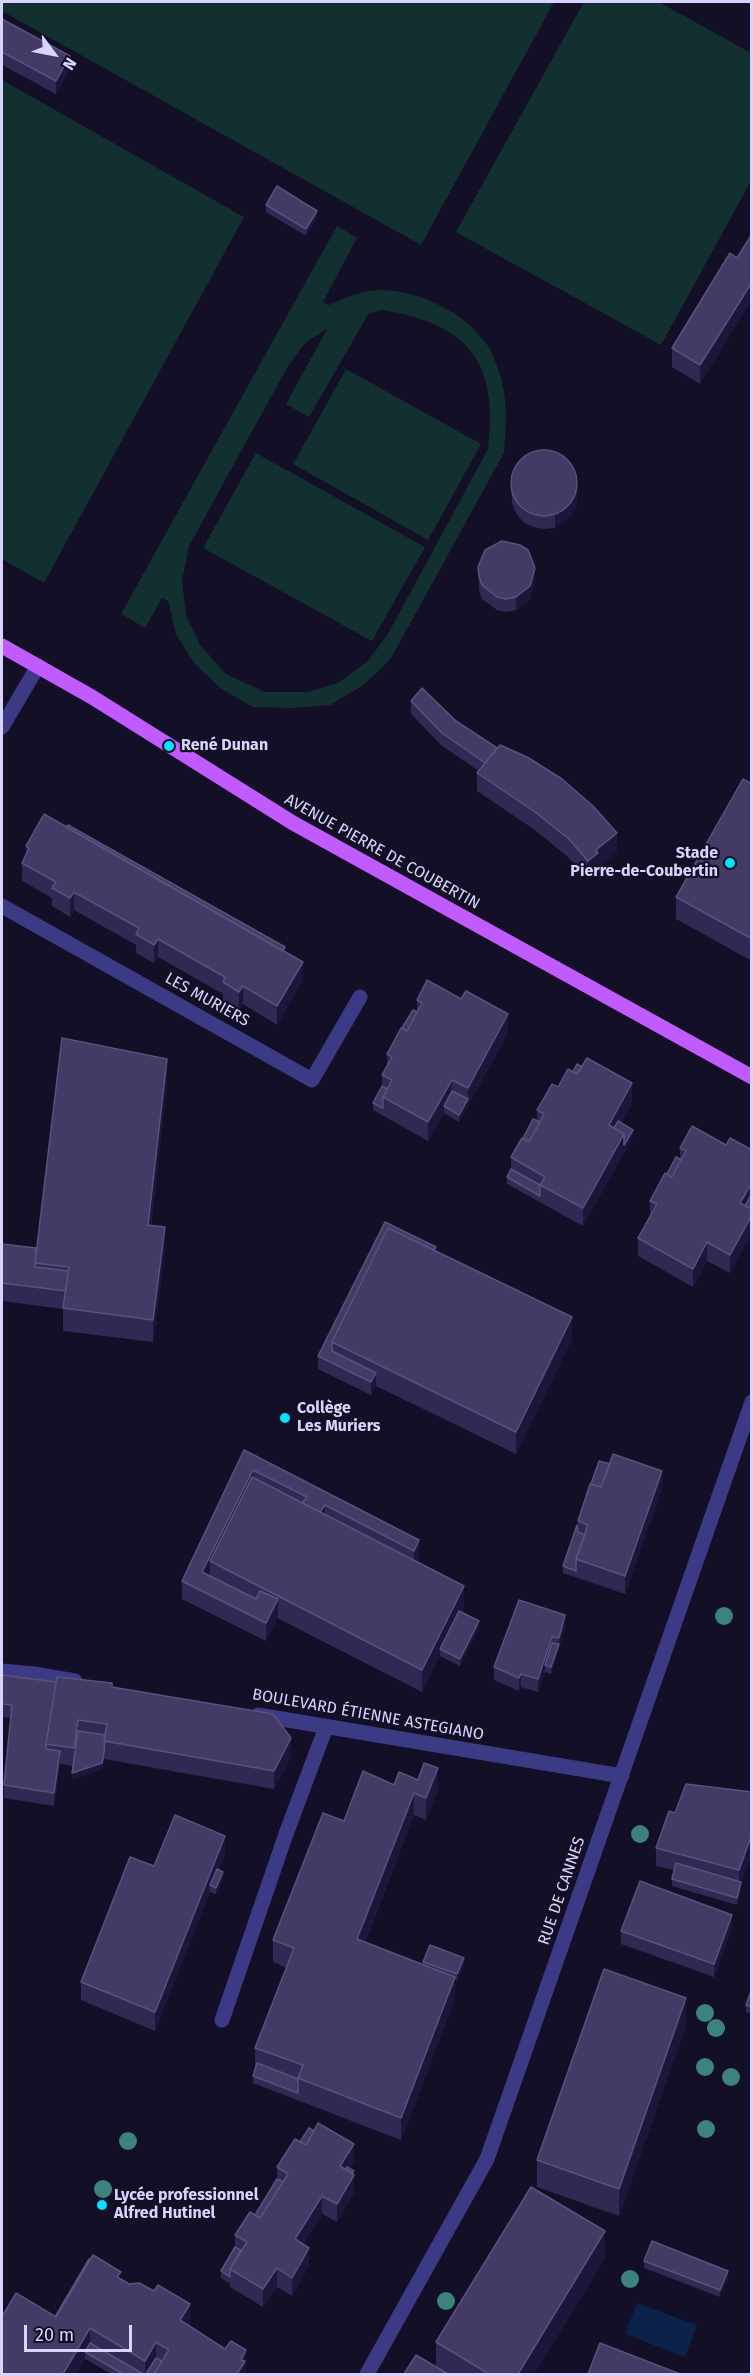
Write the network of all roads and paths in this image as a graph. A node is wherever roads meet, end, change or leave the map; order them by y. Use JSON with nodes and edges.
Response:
{"nodes":[{"id":1,"x":2,"y":646,"type":"edge"},
{"id":2,"x":38,"y":666,"type":"junction"},
{"id":3,"x":2,"y":727,"type":"edge"},
{"id":4,"x":2,"y":906,"type":"edge"},
{"id":5,"x":360,"y":997,"type":"dead end"},
{"id":6,"x":752,"y":1077,"type":"edge"},
{"id":7,"x":752,"y":1402,"type":"edge"},
{"id":8,"x":2,"y":1671,"type":"edge"},
{"id":9,"x":93,"y":1684,"type":"edge"},
{"id":10,"x":244,"y":1712,"type":"edge"},
{"id":11,"x":326,"y":1727,"type":"junction"},
{"id":12,"x":622,"y":1776,"type":"junction"},
{"id":13,"x":222,"y":2020,"type":"dead end"},
{"id":14,"x":367,"y":2374,"type":"edge"}],
"edges":[{"from":1,"to":2,"type":"main road","name":"AVENUE PIERRE DE COUBERTIN"},
{"from":2,"to":3,"type":"street"},
{"from":2,"to":6,"type":"main road","name":"AVENUE PIERRE DE COUBERTIN"},
{"from":4,"to":5,"type":"street","name":"LES MURIERS"},
{"from":7,"to":12,"type":"street","name":"RUE DE CANNES"},
{"from":8,"to":9,"type":"street"},
{"from":10,"to":11,"type":"street","name":"BOULEVARD ÉTIENNE ASTEGIANO"},
{"from":11,"to":12,"type":"street","name":"BOULEVARD ÉTIENNE ASTEGIANO"},
{"from":11,"to":13,"type":"street"},
{"from":12,"to":14,"type":"street","name":"RUE DE CANNES"}]}
